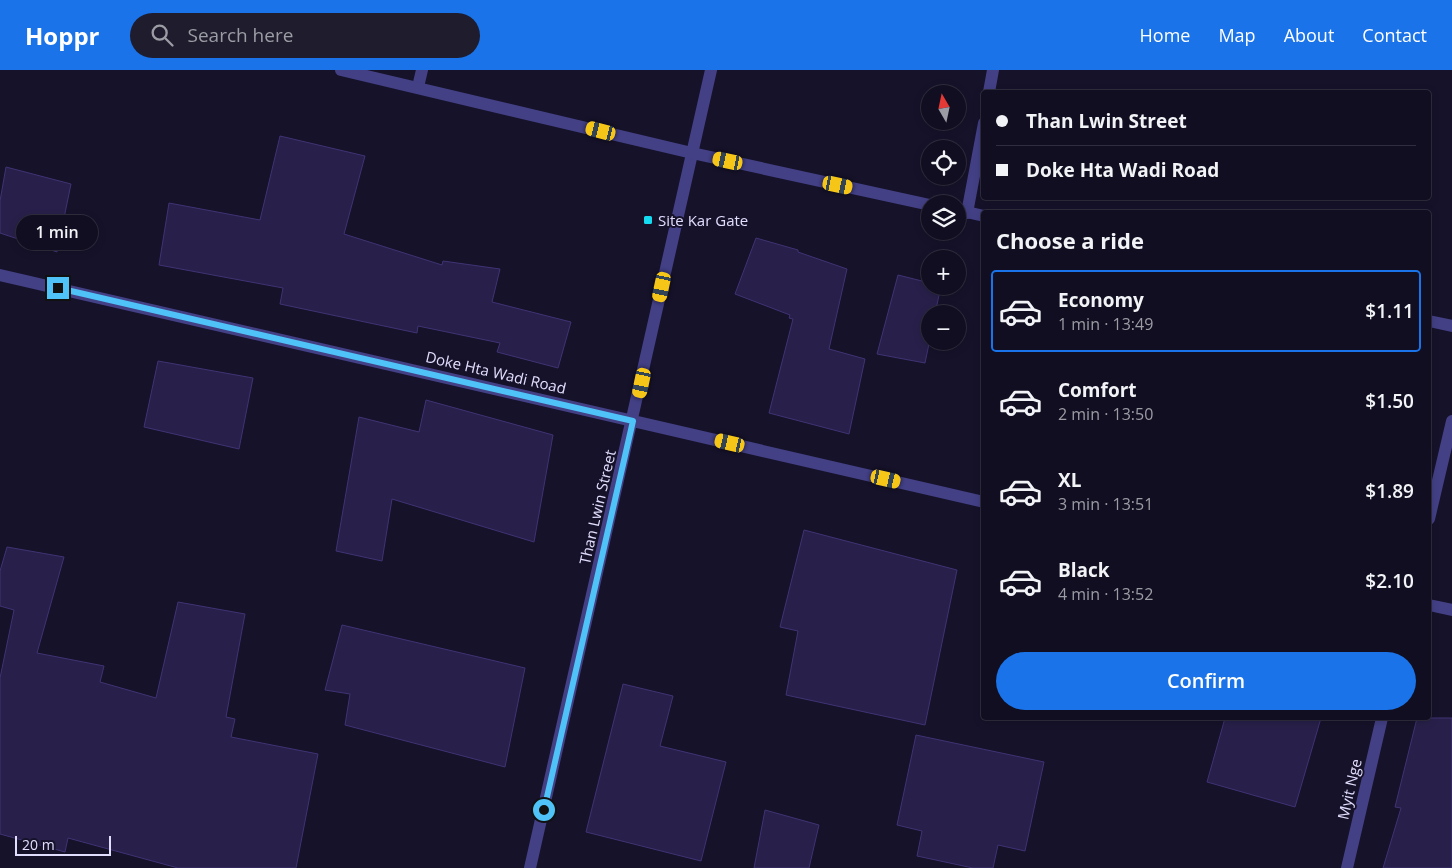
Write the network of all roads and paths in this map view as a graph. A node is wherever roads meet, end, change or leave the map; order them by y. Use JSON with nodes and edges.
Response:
{"nodes":[{"id":1,"x":341,"y":70,"type":"edge"},
{"id":2,"x":422,"y":70,"type":"edge"},
{"id":3,"x":711,"y":70,"type":"edge"},
{"id":4,"x":993,"y":70,"type":"edge"},
{"id":5,"x":418,"y":87,"type":"junction"},
{"id":6,"x":989,"y":90,"type":"edge"},
{"id":7,"x":981,"y":135,"type":"edge"},
{"id":8,"x":692,"y":154,"type":"junction"},
{"id":9,"x":966,"y":196,"type":"edge"},
{"id":10,"x":921,"y":203,"type":"edge"},
{"id":11,"x":966,"y":213,"type":"edge"},
{"id":12,"x":981,"y":215,"type":"edge"},
{"id":13,"x":0,"y":274,"type":"edge"},
{"id":14,"x":1431,"y":321,"type":"edge"},
{"id":15,"x":1452,"y":326,"type":"edge"},
{"id":16,"x":633,"y":421,"type":"junction"},
{"id":17,"x":1452,"y":421,"type":"edge"},
{"id":18,"x":981,"y":501,"type":"edge"},
{"id":19,"x":1431,"y":510,"type":"edge"},
{"id":20,"x":1431,"y":605,"type":"edge"},
{"id":21,"x":1452,"y":610,"type":"edge"},
{"id":22,"x":1382,"y":720,"type":"edge"},
{"id":23,"x":530,"y":868,"type":"edge"},
{"id":24,"x":1347,"y":868,"type":"edge"}],
"edges":[{"from":1,"to":5,"type":"street"},
{"from":2,"to":5,"type":"street"},
{"from":3,"to":8,"type":"street","name":"Than Lwin Street"},
{"from":4,"to":6,"type":"street"},
{"from":5,"to":8,"type":"street"},
{"from":7,"to":9,"type":"street"},
{"from":8,"to":10,"type":"street"},
{"from":8,"to":16,"type":"street","name":"Than Lwin Street"},
{"from":11,"to":12,"type":"street"},
{"from":13,"to":16,"type":"street","name":"Doke Hta Wadi Road"},
{"from":14,"to":15,"type":"street"},
{"from":16,"to":18,"type":"street","name":"Doke Hta Wadi Road"},
{"from":16,"to":23,"type":"street","name":"Than Lwin Street"},
{"from":17,"to":19,"type":"street"},
{"from":20,"to":21,"type":"street"},
{"from":22,"to":24,"type":"street","name":"Myit Nge"}]}
